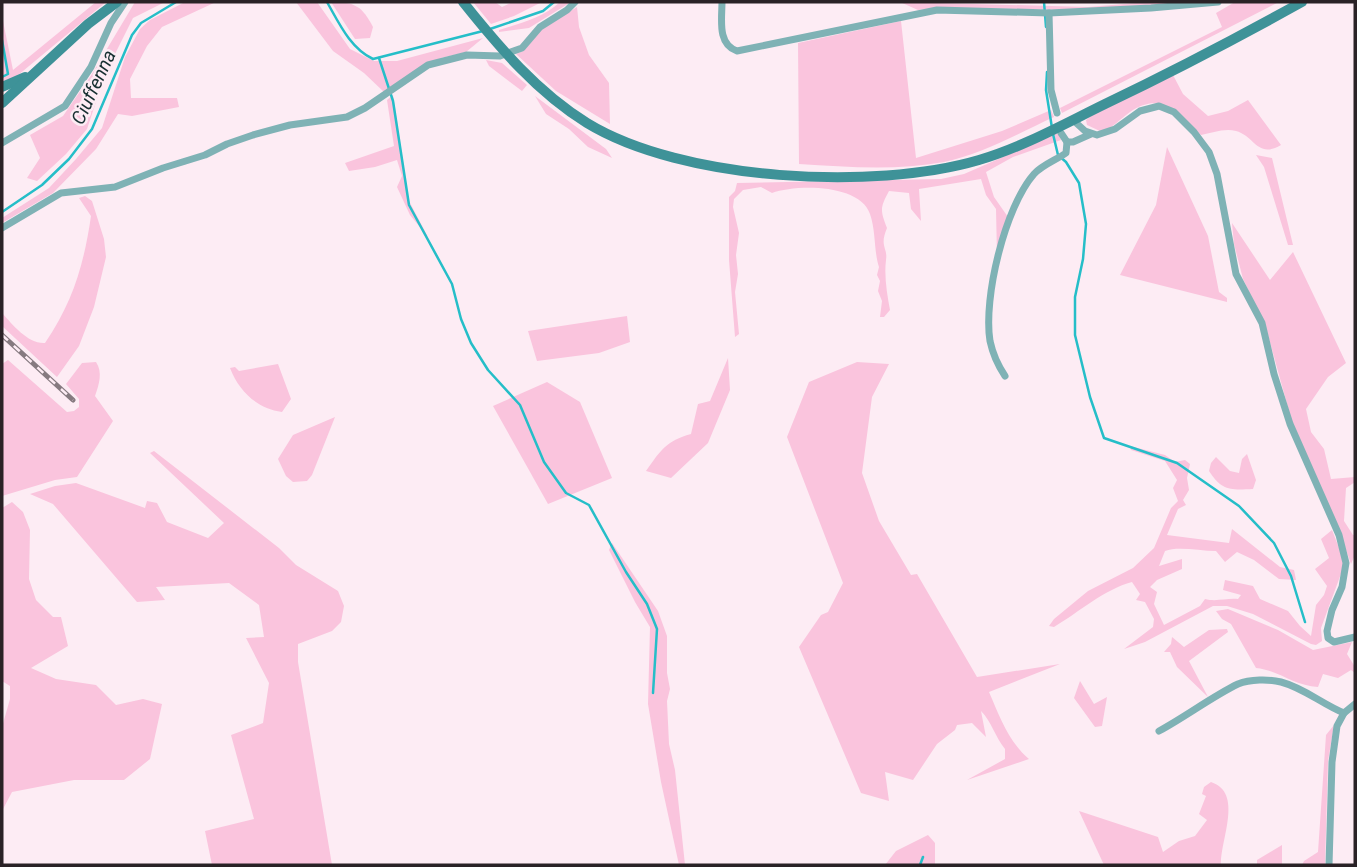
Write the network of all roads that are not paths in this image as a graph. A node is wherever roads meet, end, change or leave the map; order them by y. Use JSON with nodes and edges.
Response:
{"nodes":[{"id":1,"x":117,"y":2,"type":"edge"},
{"id":2,"x":125,"y":2,"type":"edge"},
{"id":3,"x":463,"y":2,"type":"edge"},
{"id":4,"x":575,"y":2,"type":"edge"},
{"id":5,"x":722,"y":2,"type":"edge"},
{"id":6,"x":1218,"y":2,"type":"edge"},
{"id":7,"x":1302,"y":2,"type":"edge"},
{"id":8,"x":1049,"y":13,"type":"junction"},
{"id":9,"x":35,"y":72,"type":"junction"},
{"id":10,"x":2,"y":87,"type":"edge"},
{"id":11,"x":2,"y":103,"type":"edge"},
{"id":12,"x":1056,"y":113,"type":"dead end"},
{"id":13,"x":1073,"y":120,"type":"junction"},
{"id":14,"x":1061,"y":133,"type":"dead end"},
{"id":15,"x":1091,"y":134,"type":"junction"},
{"id":16,"x":1067,"y":142,"type":"junction"},
{"id":17,"x":2,"y":143,"type":"edge"},
{"id":18,"x":2,"y":228,"type":"edge"},
{"id":19,"x":1004,"y":376,"type":"dead end"},
{"id":20,"x":1355,"y":637,"type":"edge"},
{"id":21,"x":1355,"y":704,"type":"edge"},
{"id":22,"x":1344,"y":713,"type":"junction"},
{"id":23,"x":1159,"y":731,"type":"dead end"},
{"id":24,"x":1329,"y":865,"type":"edge"}],
"edges":[{"from":1,"to":9,"type":"main road"},
{"from":2,"to":17,"type":"street"},
{"from":3,"to":13,"type":"main road"},
{"from":4,"to":18,"type":"street"},
{"from":5,"to":8,"type":"street"},
{"from":6,"to":8,"type":"street"},
{"from":7,"to":13,"type":"main road"},
{"from":8,"to":12,"type":"street"},
{"from":9,"to":10,"type":"main road"},
{"from":9,"to":11,"type":"main road"},
{"from":13,"to":15,"type":"street"},
{"from":14,"to":16,"type":"street"},
{"from":15,"to":16,"type":"street"},
{"from":15,"to":20,"type":"street"},
{"from":16,"to":19,"type":"street"},
{"from":21,"to":22,"type":"street"},
{"from":22,"to":23,"type":"street"},
{"from":22,"to":24,"type":"street"}]}
